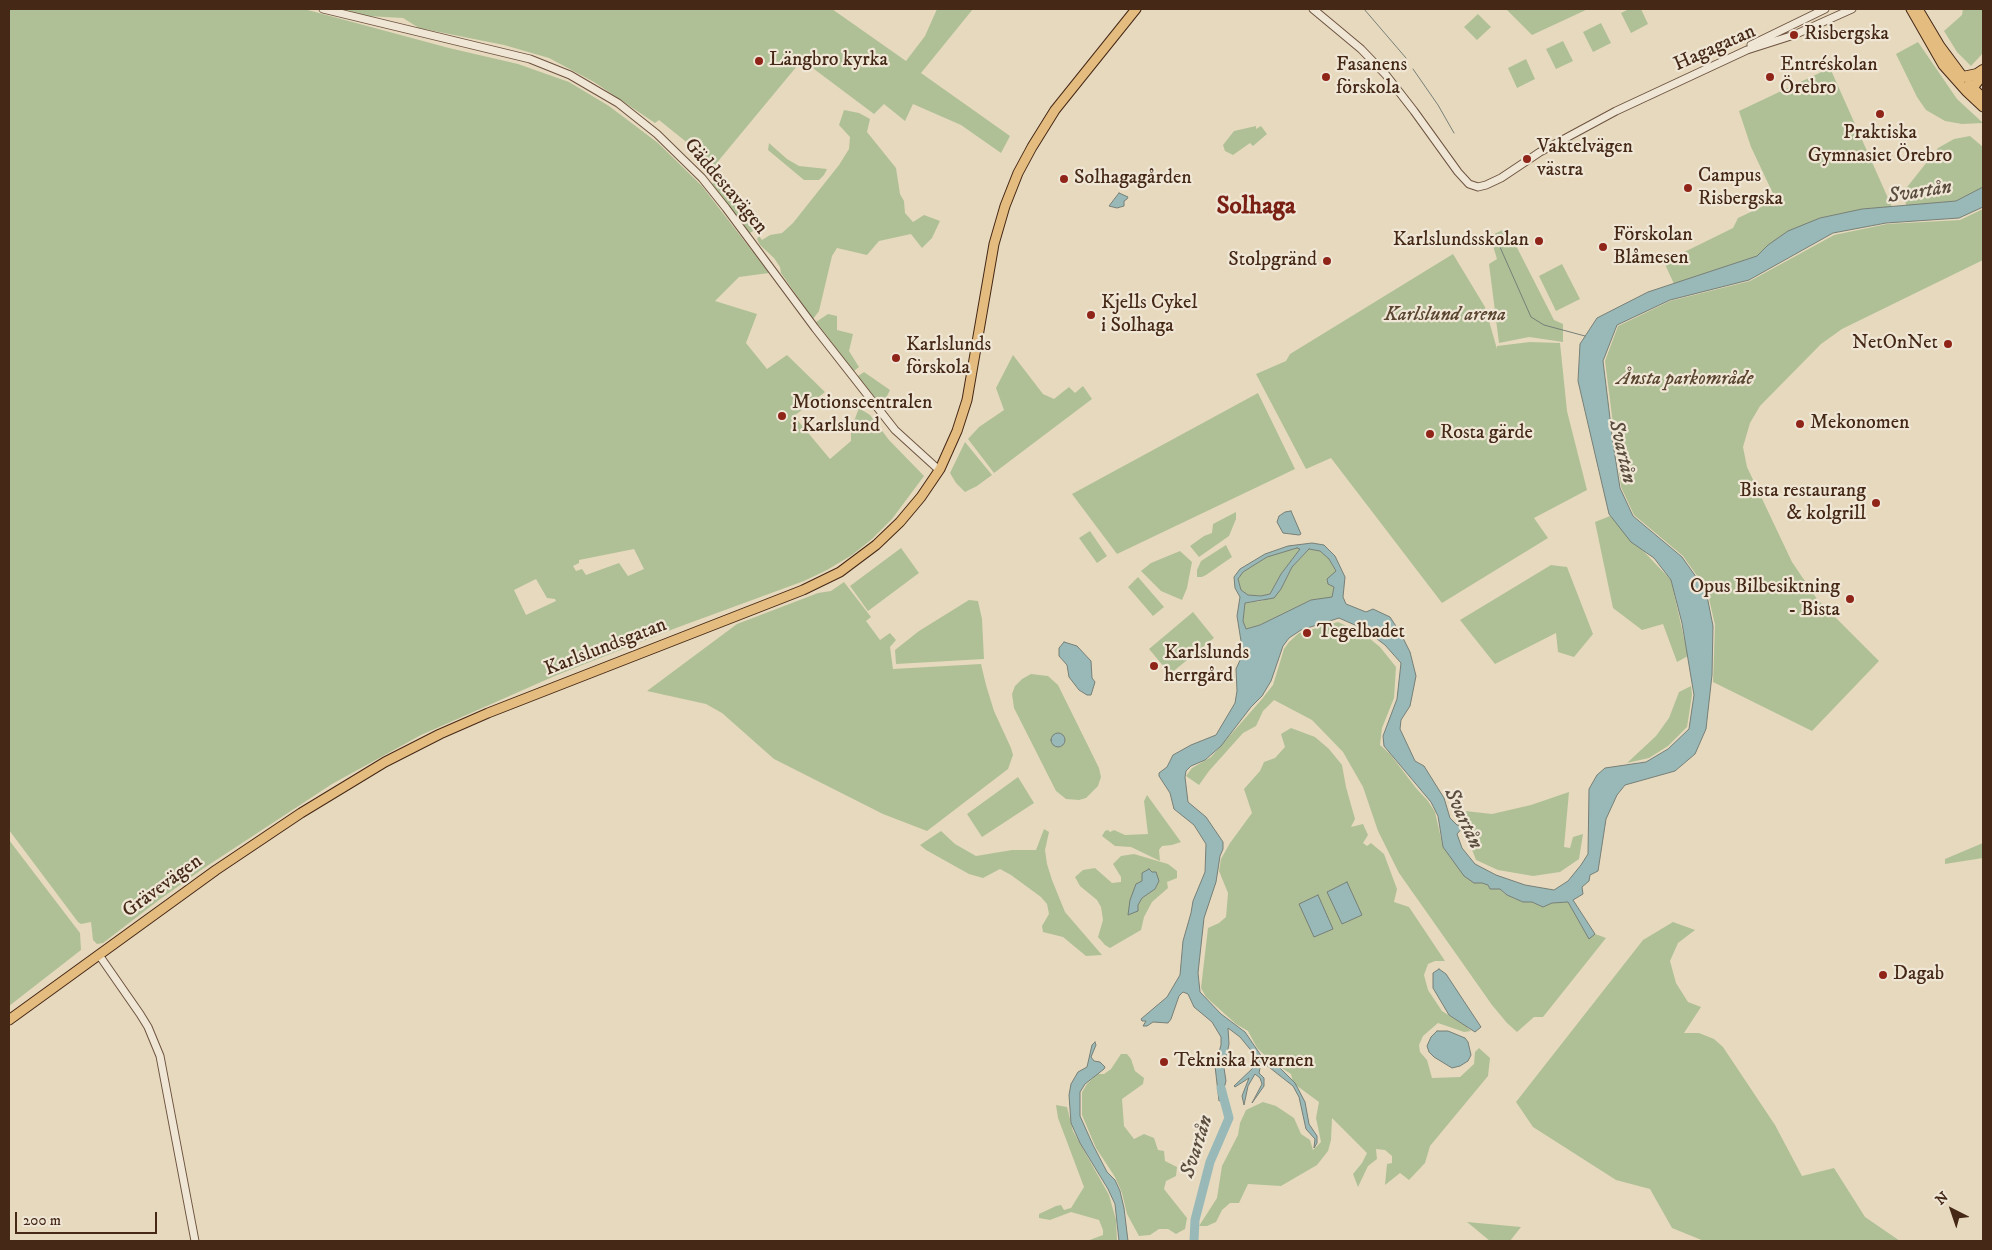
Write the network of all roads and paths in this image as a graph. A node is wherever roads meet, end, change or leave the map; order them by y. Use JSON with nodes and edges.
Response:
{"nodes":[{"id":1,"x":323,"y":9,"type":"edge"},
{"id":2,"x":1136,"y":9,"type":"edge"},
{"id":3,"x":1142,"y":9,"type":"edge"},
{"id":4,"x":1312,"y":9,"type":"edge"},
{"id":5,"x":1825,"y":9,"type":"edge"},
{"id":6,"x":1852,"y":9,"type":"edge"},
{"id":7,"x":1911,"y":9,"type":"edge"},
{"id":8,"x":1918,"y":9,"type":"edge"},
{"id":9,"x":1118,"y":33,"type":"junction"},
{"id":10,"x":1983,"y":70,"type":"edge"},
{"id":11,"x":1983,"y":74,"type":"edge"},
{"id":12,"x":1968,"y":87,"type":"junction"},
{"id":13,"x":1645,"y":97,"type":"junction"},
{"id":14,"x":1983,"y":98,"type":"edge"},
{"id":15,"x":1983,"y":107,"type":"edge"},
{"id":16,"x":938,"y":468,"type":"junction"},
{"id":17,"x":342,"y":787,"type":"joint"},
{"id":18,"x":99,"y":955,"type":"junction"},
{"id":19,"x":9,"y":1020,"type":"edge"},
{"id":20,"x":195,"y":1241,"type":"edge"}],
"edges":[{"from":1,"to":16,"type":"street","name":"Gäddestavägen"},
{"from":2,"to":9,"type":"main road","name":"Karlslundsgatan"},
{"from":3,"to":9,"type":"main road","name":"Karlslundsgatan"},
{"from":4,"to":13,"type":"street","name":"Hagagatan"},
{"from":5,"to":13,"type":"street","name":"Hagagatan"},
{"from":6,"to":13,"type":"street","name":"Hagagatan"},
{"from":7,"to":12,"type":"main road"},
{"from":8,"to":12,"type":"main road"},
{"from":9,"to":16,"type":"main road","name":"Karlslundsgatan"},
{"from":10,"to":12,"type":"highway"},
{"from":11,"to":12,"type":"highway"},
{"from":12,"to":14,"type":"main road"},
{"from":12,"to":15,"type":"main road"},
{"from":16,"to":17,"type":"main road","name":"Karlslundsgatan"},
{"from":17,"to":18,"type":"main road","name":"Grävevägen"},
{"from":18,"to":19,"type":"main road","name":"Grävevägen"},
{"from":18,"to":20,"type":"street"}]}
